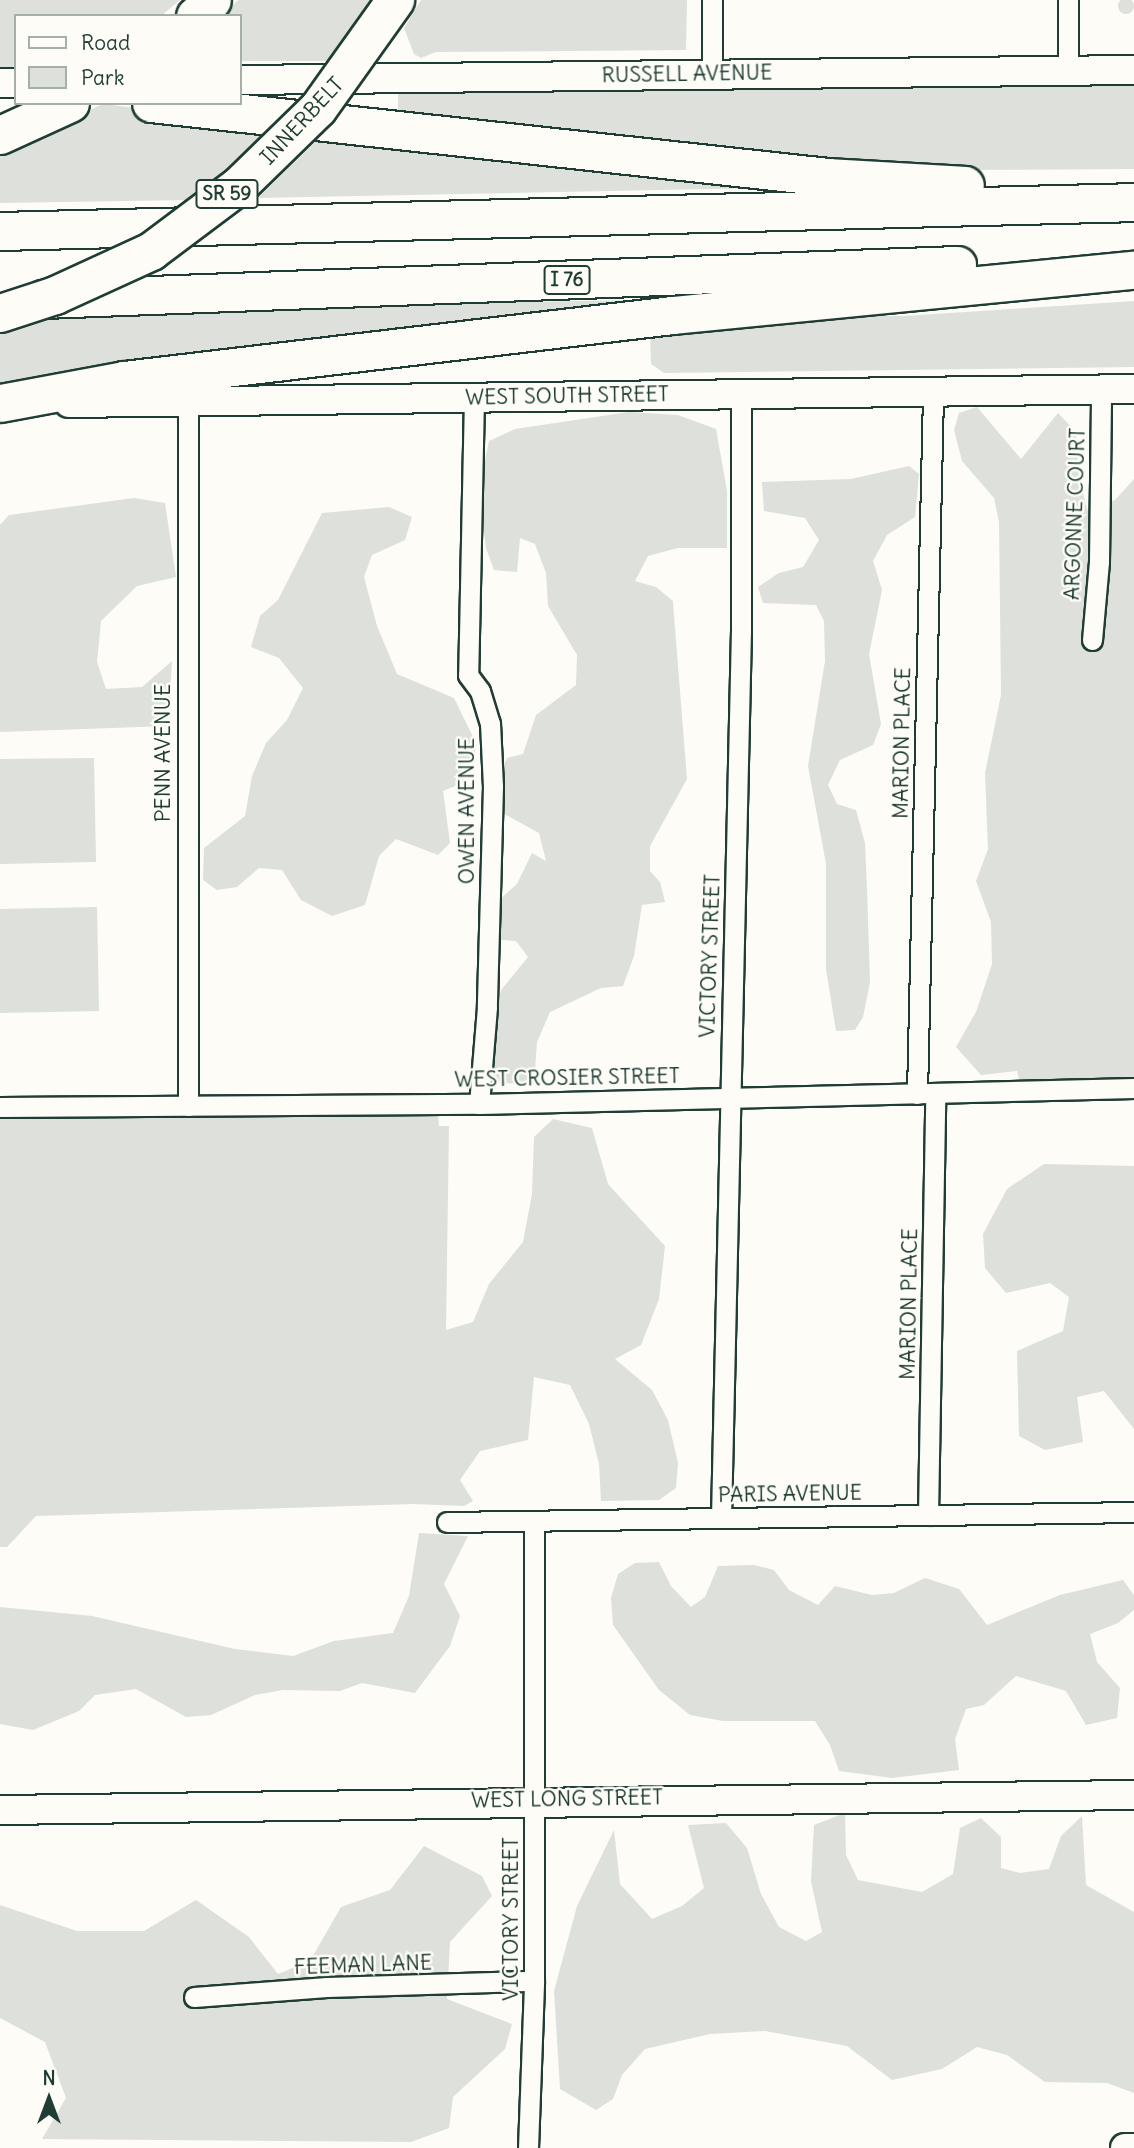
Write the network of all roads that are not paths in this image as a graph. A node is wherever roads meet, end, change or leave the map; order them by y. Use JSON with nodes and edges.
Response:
{"nodes":[{"id":1,"x":212,"y":0,"type":"edge"},
{"id":2,"x":395,"y":0,"type":"edge"},
{"id":3,"x":712,"y":0,"type":"edge"},
{"id":4,"x":1068,"y":0,"type":"edge"},
{"id":5,"x":197,"y":14,"type":"edge"},
{"id":6,"x":1134,"y":70,"type":"edge"},
{"id":7,"x":1068,"y":71,"type":"junction"},
{"id":8,"x":712,"y":73,"type":"junction"},
{"id":9,"x":242,"y":80,"type":"edge"},
{"id":10,"x":66,"y":105,"type":"edge"},
{"id":11,"x":169,"y":105,"type":"edge"},
{"id":12,"x":0,"y":135,"type":"edge"},
{"id":13,"x":1134,"y":191,"type":"edge"},
{"id":14,"x":1134,"y":202,"type":"edge"},
{"id":15,"x":0,"y":232,"type":"edge"},
{"id":16,"x":1134,"y":258,"type":"edge"},
{"id":17,"x":1134,"y":270,"type":"edge"},
{"id":18,"x":0,"y":301,"type":"edge"},
{"id":19,"x":0,"y":313,"type":"edge"},
{"id":20,"x":1134,"y":389,"type":"edge"},
{"id":21,"x":1101,"y":390,"type":"junction"},
{"id":22,"x":933,"y":393,"type":"junction"},
{"id":23,"x":741,"y":395,"type":"junction"},
{"id":24,"x":474,"y":397,"type":"junction"},
{"id":25,"x":188,"y":400,"type":"junction"},
{"id":26,"x":0,"y":403,"type":"edge"},
{"id":27,"x":1092,"y":640,"type":"dead end"},
{"id":28,"x":1134,"y":1088,"type":"edge"},
{"id":29,"x":926,"y":1093,"type":"junction"},
{"id":30,"x":729,"y":1096,"type":"junction"},
{"id":31,"x":479,"y":1104,"type":"junction"},
{"id":32,"x":188,"y":1106,"type":"junction"},
{"id":33,"x":0,"y":1107,"type":"edge"},
{"id":34,"x":1134,"y":1512,"type":"edge"},
{"id":35,"x":928,"y":1515,"type":"junction"},
{"id":36,"x":721,"y":1518,"type":"junction"},
{"id":37,"x":534,"y":1521,"type":"junction"},
{"id":38,"x":447,"y":1522,"type":"dead end"},
{"id":39,"x":1134,"y":1795,"type":"edge"},
{"id":40,"x":534,"y":1799,"type":"junction"},
{"id":41,"x":0,"y":1810,"type":"edge"},
{"id":42,"x":534,"y":1981,"type":"junction"},
{"id":43,"x":194,"y":1997,"type":"dead end"},
{"id":44,"x":528,"y":2148,"type":"edge"},
{"id":45,"x":1125,"y":2148,"type":"edge"},
{"id":46,"x":1134,"y":2148,"type":"edge"}],
"edges":[{"from":1,"to":5,"type":"highway"},
{"from":2,"to":19,"type":"highway","name":"INNERBELT","number":"SR 59","bridge":true},
{"from":3,"to":8,"type":"street"},
{"from":4,"to":7,"type":"street"},
{"from":6,"to":7,"type":"street","name":"RUSSELL AVENUE"},
{"from":7,"to":8,"type":"street","name":"RUSSELL AVENUE"},
{"from":8,"to":9,"type":"street","name":"RUSSELL AVENUE"},
{"from":10,"to":12,"type":"highway"},
{"from":11,"to":13,"type":"highway"},
{"from":14,"to":15,"type":"highway"},
{"from":16,"to":18,"type":"highway","number":"I 76"},
{"from":17,"to":26,"type":"highway"},
{"from":20,"to":21,"type":"street","name":"WEST SOUTH STREET"},
{"from":21,"to":22,"type":"street","name":"WEST SOUTH STREET"},
{"from":21,"to":27,"type":"street","name":"ARGONNE COURT"},
{"from":22,"to":23,"type":"street","name":"WEST SOUTH STREET"},
{"from":22,"to":29,"type":"street","name":"MARION PLACE"},
{"from":23,"to":24,"type":"street","name":"WEST SOUTH STREET"},
{"from":23,"to":30,"type":"street","name":"VICTORY STREET"},
{"from":24,"to":25,"type":"street","name":"WEST SOUTH STREET"},
{"from":24,"to":31,"type":"street","name":"OWEN AVENUE"},
{"from":25,"to":26,"type":"street","name":"WEST SOUTH STREET"},
{"from":25,"to":32,"type":"street","name":"PENN AVENUE"},
{"from":28,"to":29,"type":"street","name":"WEST CROSIER STREET"},
{"from":29,"to":30,"type":"street","name":"WEST CROSIER STREET"},
{"from":29,"to":35,"type":"street","name":"MARION PLACE"},
{"from":30,"to":31,"type":"street","name":"WEST CROSIER STREET"},
{"from":30,"to":36,"type":"street","name":"VICTORY STREET"},
{"from":31,"to":32,"type":"street","name":"WEST CROSIER STREET"},
{"from":32,"to":33,"type":"street","name":"WEST CROSIER STREET"},
{"from":34,"to":35,"type":"street","name":"PARIS AVENUE"},
{"from":35,"to":36,"type":"street","name":"PARIS AVENUE"},
{"from":36,"to":37,"type":"street","name":"PARIS AVENUE"},
{"from":37,"to":38,"type":"street","name":"PARIS AVENUE"},
{"from":37,"to":40,"type":"street","name":"VICTORY STREET"},
{"from":39,"to":40,"type":"street","name":"WEST LONG STREET"},
{"from":40,"to":41,"type":"street","name":"WEST LONG STREET"},
{"from":40,"to":42,"type":"street","name":"VICTORY STREET"},
{"from":42,"to":43,"type":"street","name":"FEEMAN LANE"},
{"from":42,"to":44,"type":"street","name":"VICTORY STREET"},
{"from":45,"to":46,"type":"street"}]}
